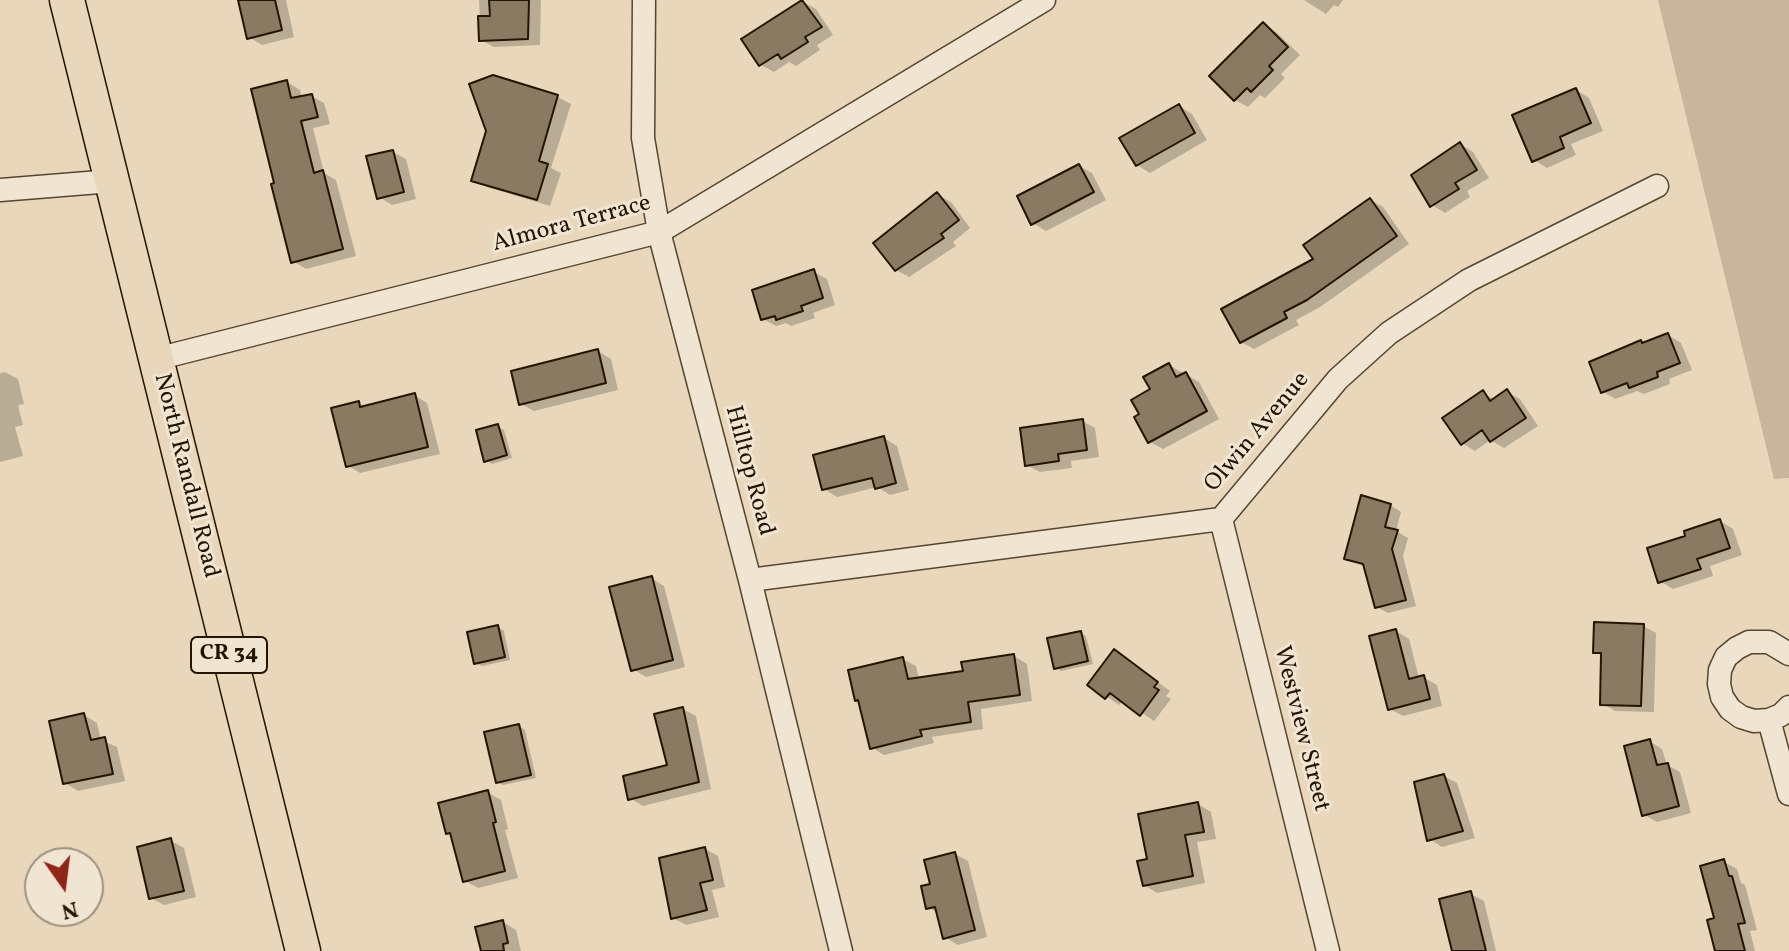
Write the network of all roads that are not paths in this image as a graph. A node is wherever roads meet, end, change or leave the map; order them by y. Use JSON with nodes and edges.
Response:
{"nodes":[{"id":1,"x":67,"y":0,"type":"edge"},
{"id":2,"x":644,"y":0,"type":"edge"},
{"id":3,"x":1044,"y":0,"type":"edge"},
{"id":4,"x":112,"y":181,"type":"junction"},
{"id":5,"x":1657,"y":186,"type":"dead end"},
{"id":6,"x":0,"y":190,"type":"edge"},
{"id":7,"x":659,"y":232,"type":"junction"},
{"id":8,"x":156,"y":359,"type":"junction"},
{"id":9,"x":1221,"y":519,"type":"junction"},
{"id":10,"x":750,"y":580,"type":"junction"},
{"id":11,"x":1789,"y":654,"type":"edge"},
{"id":12,"x":1789,"y":707,"type":"edge"},
{"id":13,"x":1769,"y":720,"type":"junction"},
{"id":14,"x":1789,"y":794,"type":"edge"},
{"id":15,"x":303,"y":951,"type":"edge"},
{"id":16,"x":841,"y":951,"type":"edge"},
{"id":17,"x":1328,"y":951,"type":"edge"}],
"edges":[{"from":1,"to":4,"type":"main road","name":"North Randall Road","number":"CR 34"},
{"from":2,"to":7,"type":"street","name":"Hilltop Road"},
{"from":3,"to":7,"type":"street","name":"Almora Terrace"},
{"from":4,"to":6,"type":"street"},
{"from":4,"to":8,"type":"main road","name":"North Randall Road","number":"CR 34"},
{"from":5,"to":9,"type":"street","name":"Olwin Avenue"},
{"from":7,"to":8,"type":"street","name":"Almora Terrace"},
{"from":7,"to":10,"type":"street","name":"Hilltop Road"},
{"from":8,"to":15,"type":"main road","name":"North Randall Road","number":"CR 34"},
{"from":9,"to":10,"type":"street","name":"Olwin Avenue"},
{"from":9,"to":17,"type":"street","name":"Westview Street"},
{"from":10,"to":16,"type":"street","name":"Hilltop Road"},
{"from":11,"to":13,"type":"street"},
{"from":12,"to":13,"type":"street"},
{"from":13,"to":14,"type":"street"}]}
